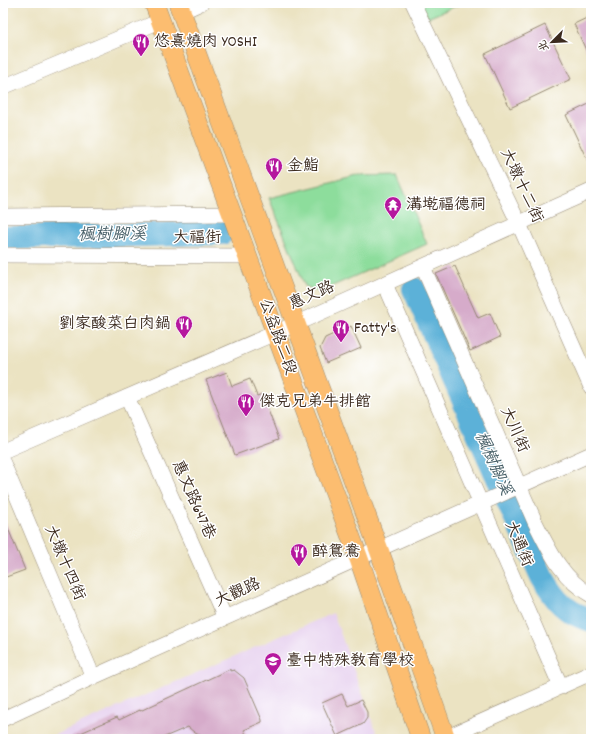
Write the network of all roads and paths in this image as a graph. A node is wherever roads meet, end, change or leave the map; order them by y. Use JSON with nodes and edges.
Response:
{"nodes":[{"id":1,"x":154,"y":3,"type":"edge"},
{"id":2,"x":201,"y":3,"type":"edge"},
{"id":3,"x":413,"y":3,"type":"edge"},
{"id":4,"x":180,"y":7,"type":"edge"},
{"id":5,"x":160,"y":21,"type":"junction"},
{"id":6,"x":3,"y":87,"type":"edge"},
{"id":7,"x":591,"y":191,"type":"edge"},
{"id":8,"x":231,"y":214,"type":"junction"},
{"id":9,"x":3,"y":216,"type":"edge"},
{"id":10,"x":519,"y":224,"type":"junction"},
{"id":11,"x":3,"y":255,"type":"edge"},
{"id":12,"x":247,"y":256,"type":"junction"},
{"id":13,"x":423,"y":267,"type":"junction"},
{"id":14,"x":385,"y":284,"type":"junction"},
{"id":15,"x":296,"y":323,"type":"junction"},
{"id":16,"x":275,"y":333,"type":"junction"},
{"id":17,"x":591,"y":387,"type":"edge"},
{"id":18,"x":127,"y":397,"type":"junction"},
{"id":19,"x":3,"y":451,"type":"edge"},
{"id":20,"x":591,"y":454,"type":"edge"},
{"id":21,"x":3,"y":462,"type":"edge"},
{"id":22,"x":516,"y":487,"type":"junction"},
{"id":23,"x":484,"y":501,"type":"junction"},
{"id":24,"x":379,"y":550,"type":"junction"},
{"id":25,"x":359,"y":559,"type":"junction"},
{"id":26,"x":591,"y":595,"type":"edge"},
{"id":27,"x":225,"y":618,"type":"junction"},
{"id":28,"x":591,"y":673,"type":"edge"},
{"id":29,"x":93,"y":677,"type":"junction"},
{"id":30,"x":560,"y":687,"type":"junction"},
{"id":31,"x":3,"y":719,"type":"edge"},
{"id":32,"x":421,"y":739,"type":"edge"},
{"id":33,"x":445,"y":739,"type":"edge"}],
"edges":[{"from":1,"to":5,"type":"main road","name":"公益路二段"},
{"from":2,"to":4,"type":"street"},
{"from":3,"to":10,"type":"street","name":"大墩十二街"},
{"from":4,"to":15,"type":"main road","name":"公益路二段"},
{"from":5,"to":6,"type":"street"},
{"from":5,"to":8,"type":"main road","name":"公益路二段"},
{"from":7,"to":10,"type":"street","name":"惠文路"},
{"from":8,"to":9,"type":"street","name":"大福街"},
{"from":8,"to":12,"type":"main road","name":"公益路二段"},
{"from":10,"to":13,"type":"street","name":"惠文路"},
{"from":10,"to":17,"type":"street","name":"大墩十二街"},
{"from":11,"to":12,"type":"street","name":"大福街"},
{"from":12,"to":16,"type":"main road","name":"公益路二段"},
{"from":13,"to":14,"type":"street","name":"惠文路"},
{"from":13,"to":22,"type":"street","name":"大川街"},
{"from":14,"to":15,"type":"street","name":"惠文路"},
{"from":14,"to":23,"type":"street","name":"大通街"},
{"from":15,"to":16,"type":"street","name":"惠文路"},
{"from":15,"to":24,"type":"main road","name":"公益路二段"},
{"from":16,"to":18,"type":"street","name":"惠文路"},
{"from":16,"to":25,"type":"main road","name":"公益路二段"},
{"from":18,"to":19,"type":"street","name":"惠文路"},
{"from":18,"to":27,"type":"street","name":"惠文路647巷"},
{"from":20,"to":22,"type":"street"},
{"from":21,"to":29,"type":"street","name":"大墩十四街"},
{"from":22,"to":23,"type":"street","name":"大觀路"},
{"from":22,"to":26,"type":"street","name":"大川街"},
{"from":23,"to":24,"type":"street","name":"大觀路"},
{"from":23,"to":30,"type":"street","name":"大通街"},
{"from":24,"to":25,"type":"street","name":"大觀路"},
{"from":24,"to":33,"type":"main road","name":"公益路二段"},
{"from":25,"to":27,"type":"street","name":"大觀路"},
{"from":25,"to":32,"type":"main road","name":"公益路二段"},
{"from":27,"to":29,"type":"street","name":"大觀路"},
{"from":28,"to":30,"type":"street"},
{"from":29,"to":31,"type":"street","name":"大觀路"},
{"from":30,"to":33,"type":"street"}]}
